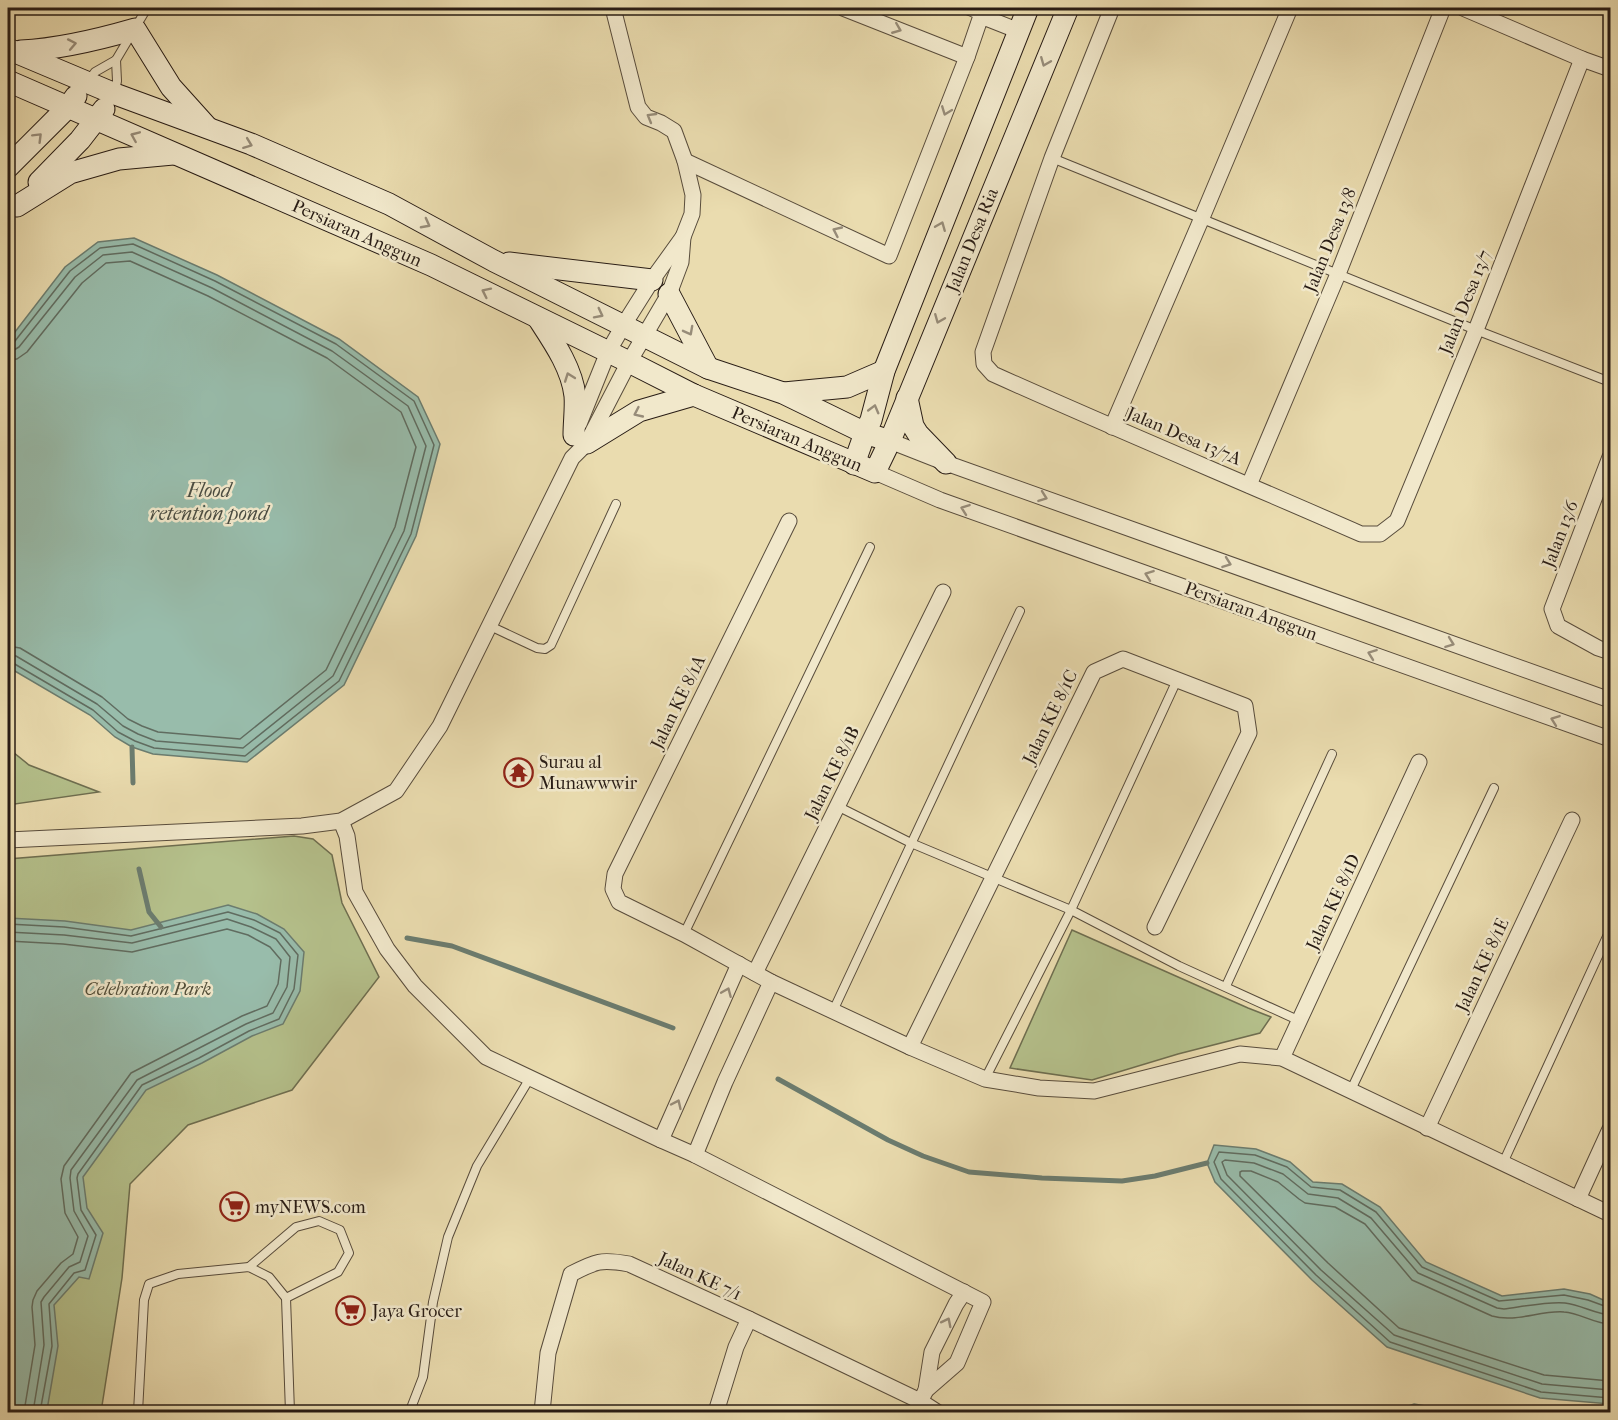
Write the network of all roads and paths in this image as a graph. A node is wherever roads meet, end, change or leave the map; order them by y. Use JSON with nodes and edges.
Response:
{"nodes":[{"id":1,"x":147,"y":8,"type":"edge"},
{"id":2,"x":613,"y":8,"type":"edge"},
{"id":3,"x":843,"y":8,"type":"edge"},
{"id":4,"x":962,"y":8,"type":"edge"},
{"id":5,"x":1028,"y":8,"type":"edge"},
{"id":6,"x":1068,"y":8,"type":"edge"},
{"id":7,"x":1112,"y":8,"type":"edge"},
{"id":8,"x":1290,"y":8,"type":"edge"},
{"id":9,"x":1443,"y":8,"type":"edge"},
{"id":10,"x":1463,"y":8,"type":"edge"},
{"id":11,"x":982,"y":12,"type":"edge"},
{"id":12,"x":135,"y":28,"type":"junction"},
{"id":13,"x":1019,"y":31,"type":"junction"},
{"id":14,"x":11,"y":50,"type":"edge"},
{"id":15,"x":967,"y":57,"type":"junction"},
{"id":16,"x":1582,"y":59,"type":"junction"},
{"id":17,"x":116,"y":60,"type":"junction"},
{"id":18,"x":1611,"y":69,"type":"edge"},
{"id":19,"x":8,"y":81,"type":"edge"},
{"id":20,"x":87,"y":82,"type":"junction"},
{"id":21,"x":115,"y":94,"type":"junction"},
{"id":22,"x":68,"y":107,"type":"junction"},
{"id":23,"x":96,"y":119,"type":"junction"},
{"id":24,"x":209,"y":129,"type":"junction"},
{"id":25,"x":177,"y":154,"type":"junction"},
{"id":26,"x":1052,"y":158,"type":"junction"},
{"id":27,"x":685,"y":161,"type":"junction"},
{"id":28,"x":8,"y":167,"type":"edge"},
{"id":29,"x":12,"y":210,"type":"edge"},
{"id":30,"x":1202,"y":220,"type":"junction"},
{"id":31,"x":683,"y":237,"type":"junction"},
{"id":32,"x":494,"y":261,"type":"junction"},
{"id":33,"x":1338,"y":274,"type":"junction"},
{"id":34,"x":652,"y":280,"type":"junction"},
{"id":35,"x":669,"y":294,"type":"junction"},
{"id":36,"x":538,"y":318,"type":"junction"},
{"id":37,"x":622,"y":326,"type":"junction"},
{"id":38,"x":1476,"y":330,"type":"junction"},
{"id":39,"x":644,"y":336,"type":"junction"},
{"id":40,"x":608,"y":352,"type":"junction"},
{"id":41,"x":629,"y":362,"type":"junction"},
{"id":42,"x":708,"y":368,"type":"junction"},
{"id":43,"x":884,"y":371,"type":"junction"},
{"id":44,"x":1611,"y":382,"type":"edge"},
{"id":45,"x":783,"y":393,"type":"junction"},
{"id":46,"x":694,"y":395,"type":"junction"},
{"id":47,"x":907,"y":398,"type":"junction"},
{"id":48,"x":1112,"y":427,"type":"junction"},
{"id":49,"x":864,"y":433,"type":"junction"},
{"id":50,"x":580,"y":439,"type":"junction"},
{"id":51,"x":890,"y":441,"type":"junction"},
{"id":52,"x":1611,"y":457,"type":"edge"},
{"id":53,"x":946,"y":463,"type":"junction"},
{"id":54,"x":854,"y":464,"type":"junction"},
{"id":55,"x":875,"y":472,"type":"junction"},
{"id":56,"x":1249,"y":485,"type":"junction"},
{"id":57,"x":616,"y":504,"type":"dead end"},
{"id":58,"x":789,"y":521,"type":"dead end"},
{"id":59,"x":1360,"y":534,"type":"joint"},
{"id":60,"x":870,"y":547,"type":"dead end"},
{"id":61,"x":944,"y":592,"type":"dead end"},
{"id":62,"x":1020,"y":611,"type":"dead end"},
{"id":63,"x":490,"y":626,"type":"junction"},
{"id":64,"x":1611,"y":652,"type":"edge"},
{"id":65,"x":1177,"y":680,"type":"junction"},
{"id":66,"x":1611,"y":700,"type":"edge"},
{"id":67,"x":1611,"y":740,"type":"edge"},
{"id":68,"x":1332,"y":754,"type":"dead end"},
{"id":69,"x":1419,"y":762,"type":"dead end"},
{"id":70,"x":1494,"y":788,"type":"dead end"},
{"id":71,"x":837,"y":806,"type":"junction"},
{"id":72,"x":1572,"y":820,"type":"dead end"},
{"id":73,"x":342,"y":821,"type":"junction"},
{"id":74,"x":8,"y":840,"type":"edge"},
{"id":75,"x":911,"y":843,"type":"junction"},
{"id":76,"x":993,"y":878,"type":"junction"},
{"id":77,"x":1071,"y":910,"type":"junction"},
{"id":78,"x":1155,"y":927,"type":"dead end"},
{"id":79,"x":1611,"y":930,"type":"edge"},
{"id":80,"x":684,"y":934,"type":"junction"},
{"id":81,"x":739,"y":964,"type":"junction"},
{"id":82,"x":755,"y":973,"type":"junction"},
{"id":83,"x":771,"y":982,"type":"junction"},
{"id":84,"x":1226,"y":986,"type":"junction"},
{"id":85,"x":833,"y":1011,"type":"junction"},
{"id":86,"x":1300,"y":1021,"type":"junction"},
{"id":87,"x":910,"y":1047,"type":"junction"},
{"id":88,"x":1282,"y":1058,"type":"junction"},
{"id":89,"x":530,"y":1078,"type":"junction"},
{"id":90,"x":985,"y":1079,"type":"junction"},
{"id":91,"x":1350,"y":1092,"type":"junction"},
{"id":92,"x":1427,"y":1128,"type":"junction"},
{"id":93,"x":1611,"y":1129,"type":"edge"},
{"id":94,"x":661,"y":1140,"type":"junction"},
{"id":95,"x":695,"y":1155,"type":"junction"},
{"id":96,"x":1502,"y":1163,"type":"junction"},
{"id":97,"x":1578,"y":1198,"type":"junction"},
{"id":98,"x":1611,"y":1214,"type":"edge"},
{"id":99,"x":249,"y":1267,"type":"junction"},
{"id":100,"x":964,"y":1292,"type":"junction"},
{"id":101,"x":286,"y":1298,"type":"junction"},
{"id":102,"x":749,"y":1320,"type":"junction"},
{"id":103,"x":920,"y":1402,"type":"edge"},
{"id":104,"x":138,"y":1413,"type":"edge"},
{"id":105,"x":290,"y":1413,"type":"edge"},
{"id":106,"x":404,"y":1413,"type":"edge"},
{"id":107,"x":542,"y":1413,"type":"edge"},
{"id":108,"x":716,"y":1413,"type":"edge"},
{"id":109,"x":937,"y":1413,"type":"edge"}],
"edges":[{"from":1,"to":12,"type":"lane"},
{"from":27,"to":2,"type":"street","one_way":true},
{"from":3,"to":15,"type":"street","one_way":true},
{"from":4,"to":11,"type":"lane"},
{"from":5,"to":13,"type":"main road","name":"Jalan Desa Ria"},
{"from":6,"to":47,"type":"main road","name":"Jalan Desa Ria","one_way":true},
{"from":7,"to":26,"type":"street"},
{"from":8,"to":30,"type":"street"},
{"from":9,"to":33,"type":"street","name":"Jalan Desa 13/8"},
{"from":10,"to":16,"type":"street"},
{"from":11,"to":13,"type":"street"},
{"from":11,"to":15,"type":"street"},
{"from":14,"to":12,"type":"main road","one_way":true},
{"from":12,"to":17,"type":"lane"},
{"from":12,"to":24,"type":"main road"},
{"from":43,"to":13,"type":"main road","name":"Jalan Desa Ria","one_way":true},
{"from":14,"to":20,"type":"main road","name":"Persiaran Anggun"},
{"from":15,"to":27,"type":"street","one_way":true},
{"from":16,"to":18,"type":"street"},
{"from":16,"to":38,"type":"street","name":"Jalan Desa 13/7"},
{"from":17,"to":20,"type":"lane"},
{"from":17,"to":21,"type":"lane"},
{"from":19,"to":22,"type":"main road","name":"Persiaran Anggun"},
{"from":20,"to":21,"type":"main road","name":"Persiaran Anggun"},
{"from":20,"to":22,"type":"main road"},
{"from":21,"to":23,"type":"main road"},
{"from":21,"to":24,"type":"main road","name":"Persiaran Anggun"},
{"from":22,"to":23,"type":"main road","name":"Persiaran Anggun"},
{"from":28,"to":22,"type":"main road","one_way":true},
{"from":25,"to":23,"type":"main road","name":"Persiaran Anggun","one_way":true},
{"from":23,"to":29,"type":"main road"},
{"from":24,"to":32,"type":"main road","name":"Persiaran Anggun","one_way":true},
{"from":25,"to":29,"type":"main road"},
{"from":36,"to":25,"type":"main road","name":"Persiaran Anggun","one_way":true},
{"from":26,"to":30,"type":"lane"},
{"from":26,"to":48,"type":"street","name":"Jalan Desa 13/7A"},
{"from":27,"to":31,"type":"street"},
{"from":30,"to":33,"type":"lane"},
{"from":30,"to":48,"type":"street"},
{"from":31,"to":34,"type":"street"},
{"from":31,"to":35,"type":"street"},
{"from":32,"to":34,"type":"main road"},
{"from":32,"to":37,"type":"main road","name":"Persiaran Anggun","one_way":true},
{"from":33,"to":38,"type":"lane"},
{"from":33,"to":56,"type":"street","name":"Jalan Desa 13/8"},
{"from":34,"to":37,"type":"street"},
{"from":35,"to":39,"type":"street"},
{"from":35,"to":42,"type":"main road","one_way":true},
{"from":36,"to":40,"type":"main road","name":"Persiaran Anggun"},
{"from":50,"to":36,"type":"main road","one_way":true},
{"from":37,"to":39,"type":"main road","name":"Persiaran Anggun"},
{"from":37,"to":40,"type":"street"},
{"from":38,"to":44,"type":"lane"},
{"from":38,"to":59,"type":"street","name":"Jalan Desa 13/7"},
{"from":39,"to":41,"type":"street"},
{"from":39,"to":42,"type":"main road","name":"Persiaran Anggun"},
{"from":40,"to":41,"type":"main road","name":"Persiaran Anggun"},
{"from":40,"to":50,"type":"street"},
{"from":41,"to":46,"type":"main road","name":"Persiaran Anggun"},
{"from":41,"to":50,"type":"street"},
{"from":42,"to":45,"type":"main road","name":"Persiaran Anggun"},
{"from":43,"to":45,"type":"main road"},
{"from":49,"to":43,"type":"main road","name":"Jalan Desa Ria","one_way":true},
{"from":45,"to":49,"type":"main road","name":"Persiaran Anggun"},
{"from":46,"to":50,"type":"main road","one_way":true},
{"from":46,"to":54,"type":"main road","name":"Persiaran Anggun"},
{"from":47,"to":51,"type":"main road","name":"Jalan Desa Ria"},
{"from":47,"to":53,"type":"main road"},
{"from":48,"to":56,"type":"street","name":"Jalan Desa 13/7A"},
{"from":49,"to":51,"type":"main road","name":"Persiaran Anggun"},
{"from":49,"to":54,"type":"main road","name":"Jalan Desa Ria"},
{"from":50,"to":63,"type":"street"},
{"from":51,"to":53,"type":"street","name":"Persiaran Anggun"},
{"from":51,"to":55,"type":"main road","name":"Jalan Desa Ria"},
{"from":52,"to":64,"type":"street","name":"Jalan 13/6"},
{"from":53,"to":66,"type":"street","name":"Persiaran Anggun","one_way":true},
{"from":54,"to":55,"type":"main road","name":"Persiaran Anggun"},
{"from":67,"to":55,"type":"street","name":"Persiaran Anggun","one_way":true},
{"from":56,"to":59,"type":"street","name":"Jalan Desa 13/7A"},
{"from":57,"to":63,"type":"lane"},
{"from":58,"to":80,"type":"street","name":"Jalan KE 8/1A"},
{"from":60,"to":80,"type":"lane"},
{"from":61,"to":71,"type":"street","name":"Jalan KE 8/1B"},
{"from":62,"to":75,"type":"lane"},
{"from":63,"to":73,"type":"street"},
{"from":65,"to":76,"type":"street","name":"Jalan KE 8/1C"},
{"from":65,"to":77,"type":"lane"},
{"from":65,"to":78,"type":"street","name":"Jalan KE 8/1C"},
{"from":68,"to":84,"type":"lane"},
{"from":69,"to":86,"type":"street","name":"Jalan KE 8/1D"},
{"from":70,"to":91,"type":"lane"},
{"from":71,"to":75,"type":"lane"},
{"from":71,"to":82,"type":"street","name":"Jalan KE 8/1B"},
{"from":72,"to":92,"type":"street","name":"Jalan KE 8/1E"},
{"from":73,"to":74,"type":"street"},
{"from":73,"to":89,"type":"street"},
{"from":75,"to":76,"type":"lane"},
{"from":75,"to":85,"type":"lane"},
{"from":76,"to":77,"type":"lane"},
{"from":76,"to":87,"type":"street","name":"Jalan KE 8/1C"},
{"from":77,"to":84,"type":"lane"},
{"from":77,"to":90,"type":"lane"},
{"from":79,"to":96,"type":"lane"},
{"from":80,"to":81,"type":"street"},
{"from":81,"to":82,"type":"street"},
{"from":94,"to":81,"type":"street","one_way":true},
{"from":82,"to":83,"type":"street"},
{"from":83,"to":85,"type":"street"},
{"from":83,"to":95,"type":"street"},
{"from":84,"to":86,"type":"lane"},
{"from":85,"to":87,"type":"street"},
{"from":86,"to":88,"type":"street","name":"Jalan KE 8/1D"},
{"from":87,"to":90,"type":"street"},
{"from":88,"to":90,"type":"street"},
{"from":88,"to":91,"type":"street"},
{"from":89,"to":94,"type":"street"},
{"from":89,"to":106,"type":"lane"},
{"from":91,"to":92,"type":"street"},
{"from":92,"to":96,"type":"street"},
{"from":93,"to":97,"type":"street"},
{"from":94,"to":95,"type":"street"},
{"from":95,"to":100,"type":"street"},
{"from":96,"to":97,"type":"street"},
{"from":97,"to":98,"type":"street"},
{"from":99,"to":101,"type":"lane"},
{"from":99,"to":101,"type":"lane"},
{"from":99,"to":104,"type":"lane"},
{"from":103,"to":100,"type":"street","one_way":true},
{"from":100,"to":103,"type":"street"},
{"from":101,"to":105,"type":"lane"},
{"from":102,"to":103,"type":"street","name":"Jalan KE 7/1"},
{"from":102,"to":107,"type":"street","name":"Jalan KE 7/1"},
{"from":102,"to":108,"type":"street"},
{"from":103,"to":109,"type":"street","name":"Jalan KE 7/1"}]}
